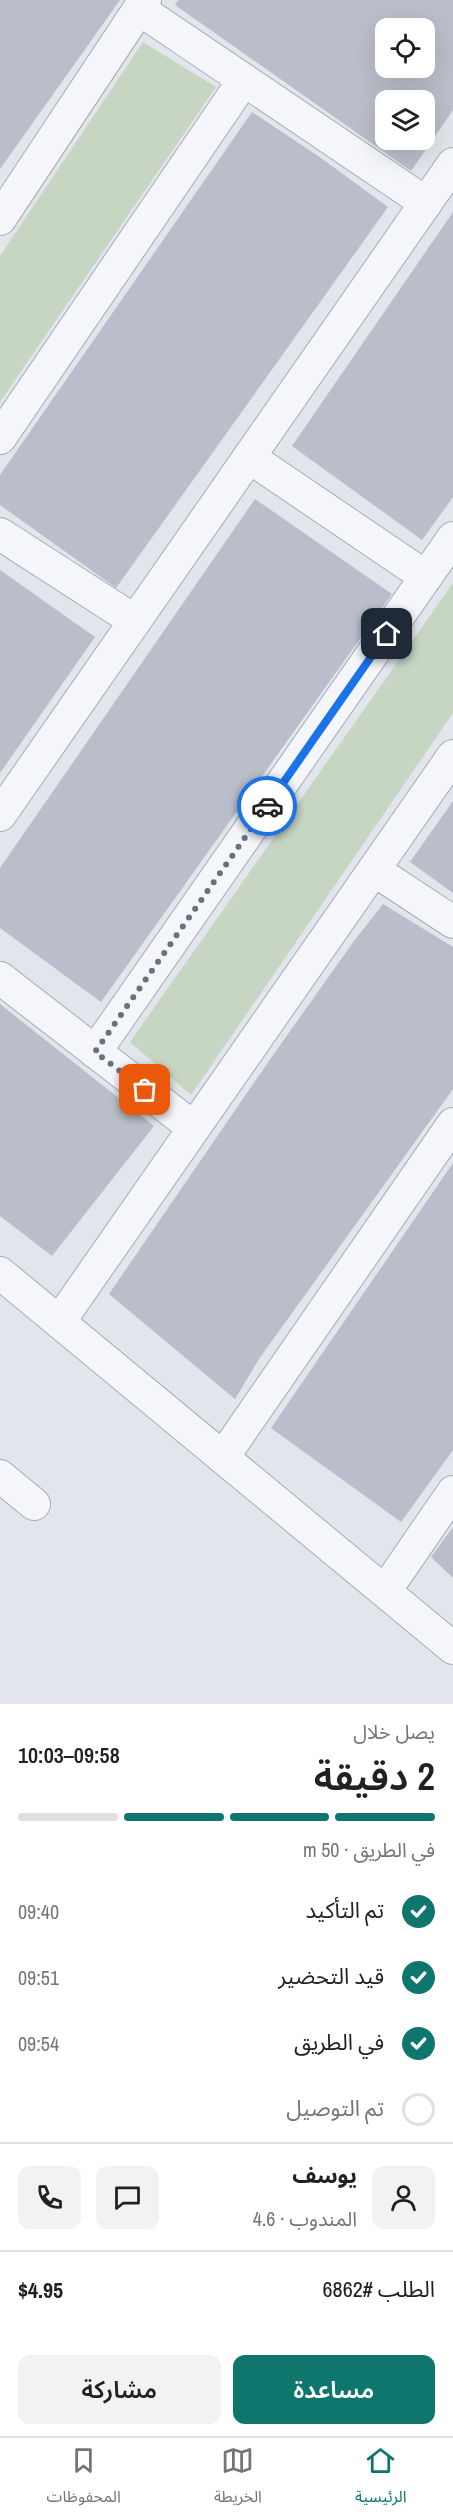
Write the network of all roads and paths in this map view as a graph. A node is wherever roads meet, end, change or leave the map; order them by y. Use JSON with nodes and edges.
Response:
{"nodes":[{"id":1,"x":142,"y":4,"type":"edge"},
{"id":2,"x":244,"y":80,"type":"junction"},
{"id":3,"x":453,"y":164,"type":"edge"},
{"id":4,"x":426,"y":203,"type":"junction"},
{"id":5,"x":0,"y":219,"type":"edge"},
{"id":6,"x":0,"y":438,"type":"edge"},
{"id":7,"x":249,"y":457,"type":"junction"},
{"id":8,"x":0,"y":534,"type":"edge"},
{"id":9,"x":453,"y":538,"type":"edge"},
{"id":10,"x":426,"y":577,"type":"junction"},
{"id":11,"x":135,"y":621,"type":"junction"},
{"id":12,"x":453,"y":756,"type":"edge"},
{"id":13,"x":0,"y":815,"type":"edge"},
{"id":14,"x":374,"y":870,"type":"junction"},
{"id":15,"x":453,"y":922,"type":"edge"},
{"id":16,"x":0,"y":978,"type":"edge"},
{"id":17,"x":95,"y":1052,"type":"junction"},
{"id":18,"x":453,"y":1125,"type":"edge"},
{"id":19,"x":194,"y":1128,"type":"junction"},
{"id":20,"x":0,"y":1273,"type":"edge"},
{"id":21,"x":59,"y":1322,"type":"junction"},
{"id":22,"x":223,"y":1457,"type":"junction"},
{"id":23,"x":0,"y":1476,"type":"edge"},
{"id":24,"x":453,"y":1492,"type":"edge"},
{"id":25,"x":34,"y":1504,"type":"dead end"},
{"id":26,"x":385,"y":1591,"type":"junction"},
{"id":27,"x":453,"y":1647,"type":"edge"}],
"edges":[{"from":1,"to":2,"type":"street"},
{"from":1,"to":5,"type":"street"},
{"from":2,"to":4,"type":"street"},
{"from":2,"to":6,"type":"street"},
{"from":3,"to":4,"type":"street"},
{"from":4,"to":7,"type":"street"},
{"from":7,"to":10,"type":"street"},
{"from":7,"to":11,"type":"street"},
{"from":8,"to":11,"type":"street"},
{"from":9,"to":10,"type":"street"},
{"from":10,"to":17,"type":"street"},
{"from":11,"to":13,"type":"street"},
{"from":12,"to":14,"type":"street"},
{"from":14,"to":15,"type":"street"},
{"from":14,"to":19,"type":"street"},
{"from":16,"to":17,"type":"street"},
{"from":17,"to":19,"type":"street"},
{"from":18,"to":22,"type":"street"},
{"from":19,"to":21,"type":"street"},
{"from":20,"to":21,"type":"street"},
{"from":21,"to":22,"type":"street"},
{"from":22,"to":26,"type":"street"},
{"from":23,"to":25,"type":"street"},
{"from":24,"to":26,"type":"street"},
{"from":26,"to":27,"type":"street"}]}
